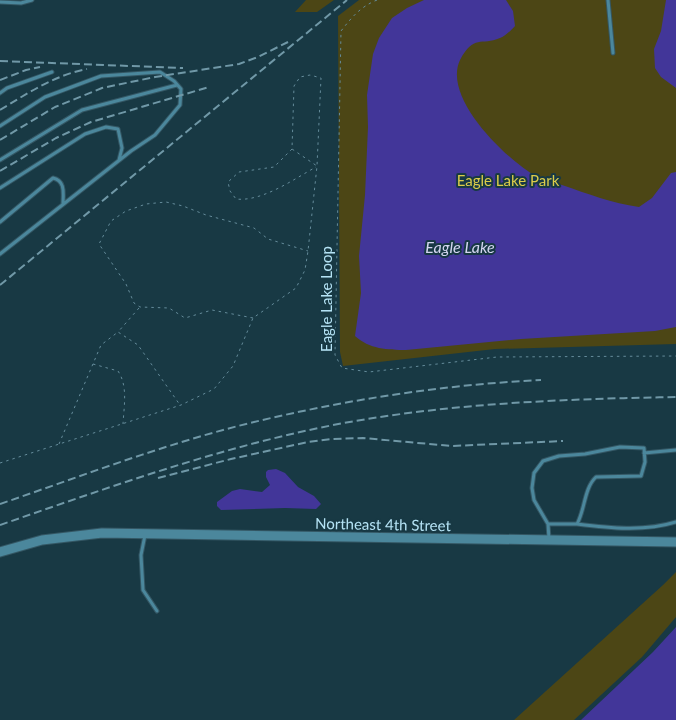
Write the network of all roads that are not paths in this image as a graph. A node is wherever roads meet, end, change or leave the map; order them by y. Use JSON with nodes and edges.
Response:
{"nodes":[{"id":1,"x":32,"y":0,"type":"edge"},
{"id":2,"x":608,"y":0,"type":"edge"},
{"id":3,"x":0,"y":2,"type":"edge"},
{"id":4,"x":613,"y":53,"type":"dead end"},
{"id":5,"x":52,"y":72,"type":"dead end"},
{"id":6,"x":177,"y":85,"type":"junction"},
{"id":7,"x":0,"y":93,"type":"edge"},
{"id":8,"x":0,"y":126,"type":"edge"},
{"id":9,"x":0,"y":160,"type":"edge"},
{"id":10,"x":119,"y":160,"type":"junction"},
{"id":11,"x":0,"y":188,"type":"edge"},
{"id":12,"x":63,"y":204,"type":"junction"},
{"id":13,"x":0,"y":222,"type":"edge"},
{"id":14,"x":0,"y":254,"type":"edge"},
{"id":15,"x":676,"y":450,"type":"edge"},
{"id":16,"x":644,"y":453,"type":"junction"},
{"id":17,"x":676,"y":522,"type":"edge"},
{"id":18,"x":548,"y":524,"type":"junction"},
{"id":19,"x":577,"y":524,"type":"junction"},
{"id":20,"x":145,"y":534,"type":"junction"},
{"id":21,"x":549,"y":540,"type":"junction"},
{"id":22,"x":676,"y":542,"type":"edge"},
{"id":23,"x":0,"y":552,"type":"edge"},
{"id":24,"x":157,"y":611,"type":"dead end"}],
"edges":[{"from":1,"to":3,"type":"lane"},
{"from":2,"to":4,"type":"lane"},
{"from":5,"to":7,"type":"lane"},
{"from":6,"to":8,"type":"lane"},
{"from":6,"to":9,"type":"lane"},
{"from":6,"to":10,"type":"lane"},
{"from":10,"to":11,"type":"lane"},
{"from":10,"to":12,"type":"lane"},
{"from":12,"to":13,"type":"lane"},
{"from":12,"to":14,"type":"lane"},
{"from":15,"to":16,"type":"lane"},
{"from":16,"to":18,"type":"lane"},
{"from":16,"to":19,"type":"lane"},
{"from":17,"to":19,"type":"lane"},
{"from":18,"to":19,"type":"lane"},
{"from":18,"to":21,"type":"lane"},
{"from":20,"to":21,"type":"street","name":"Northeast 4th Street"},
{"from":20,"to":23,"type":"street","name":"Northeast 4th Street"},
{"from":20,"to":24,"type":"lane"},
{"from":21,"to":22,"type":"street","name":"Northeast 4th Street"}]}
